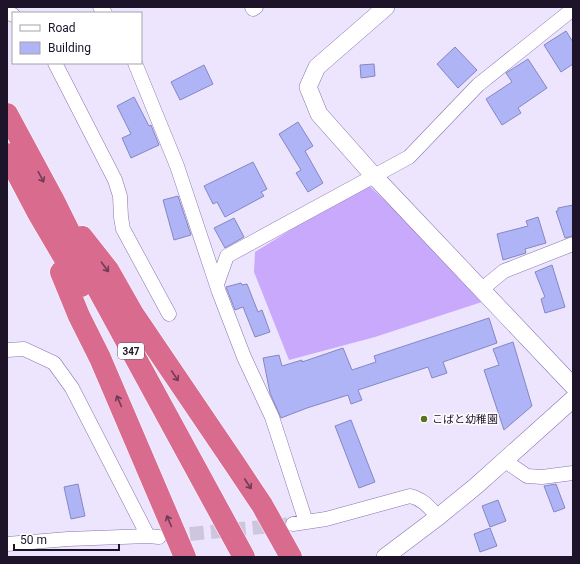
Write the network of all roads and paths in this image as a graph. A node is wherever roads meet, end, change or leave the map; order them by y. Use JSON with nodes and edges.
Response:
{"nodes":[{"id":1,"x":252,"y":7,"type":"edge"},
{"id":2,"x":256,"y":7,"type":"edge"},
{"id":3,"x":386,"y":7,"type":"edge"},
{"id":4,"x":573,"y":9,"type":"edge"},
{"id":5,"x":56,"y":64,"type":"edge"},
{"id":6,"x":135,"y":64,"type":"edge"},
{"id":7,"x":7,"y":114,"type":"edge"},
{"id":8,"x":15,"y":148,"type":"edge"},
{"id":9,"x":374,"y":176,"type":"junction"},
{"id":10,"x":46,"y":208,"type":"junction"},
{"id":11,"x":573,"y":244,"type":"edge"},
{"id":12,"x":217,"y":284,"type":"junction"},
{"id":13,"x":482,"y":289,"type":"junction"},
{"id":14,"x":170,"y":314,"type":"dead end"},
{"id":15,"x":7,"y":350,"type":"edge"},
{"id":16,"x":573,"y":386,"type":"edge"},
{"id":17,"x":573,"y":399,"type":"edge"},
{"id":18,"x":505,"y":462,"type":"junction"},
{"id":19,"x":573,"y":473,"type":"edge"},
{"id":20,"x":438,"y":517,"type":"junction"},
{"id":21,"x":7,"y":544,"type":"edge"},
{"id":22,"x":185,"y":557,"type":"edge"},
{"id":23,"x":230,"y":557,"type":"edge"},
{"id":24,"x":244,"y":557,"type":"edge"},
{"id":25,"x":291,"y":557,"type":"edge"},
{"id":26,"x":385,"y":557,"type":"edge"}],
"edges":[{"from":1,"to":2,"type":"street"},
{"from":3,"to":9,"type":"street"},
{"from":4,"to":9,"type":"street"},
{"from":5,"to":14,"type":"street"},
{"from":6,"to":12,"type":"street"},
{"from":7,"to":8,"type":"highway"},
{"from":8,"to":10,"type":"highway","number":"347"},
{"from":9,"to":12,"type":"street"},
{"from":9,"to":13,"type":"street"},
{"from":22,"to":10,"type":"highway","one_way":true},
{"from":10,"to":23,"type":"highway","number":"347"},
{"from":10,"to":24,"type":"highway","number":"347"},
{"from":10,"to":25,"type":"highway","one_way":true},
{"from":11,"to":13,"type":"street"},
{"from":12,"to":20,"type":"street"},
{"from":13,"to":16,"type":"street"},
{"from":15,"to":21,"type":"street"},
{"from":17,"to":18,"type":"street"},
{"from":18,"to":19,"type":"street"},
{"from":18,"to":20,"type":"street"},
{"from":20,"to":26,"type":"street"}]}
